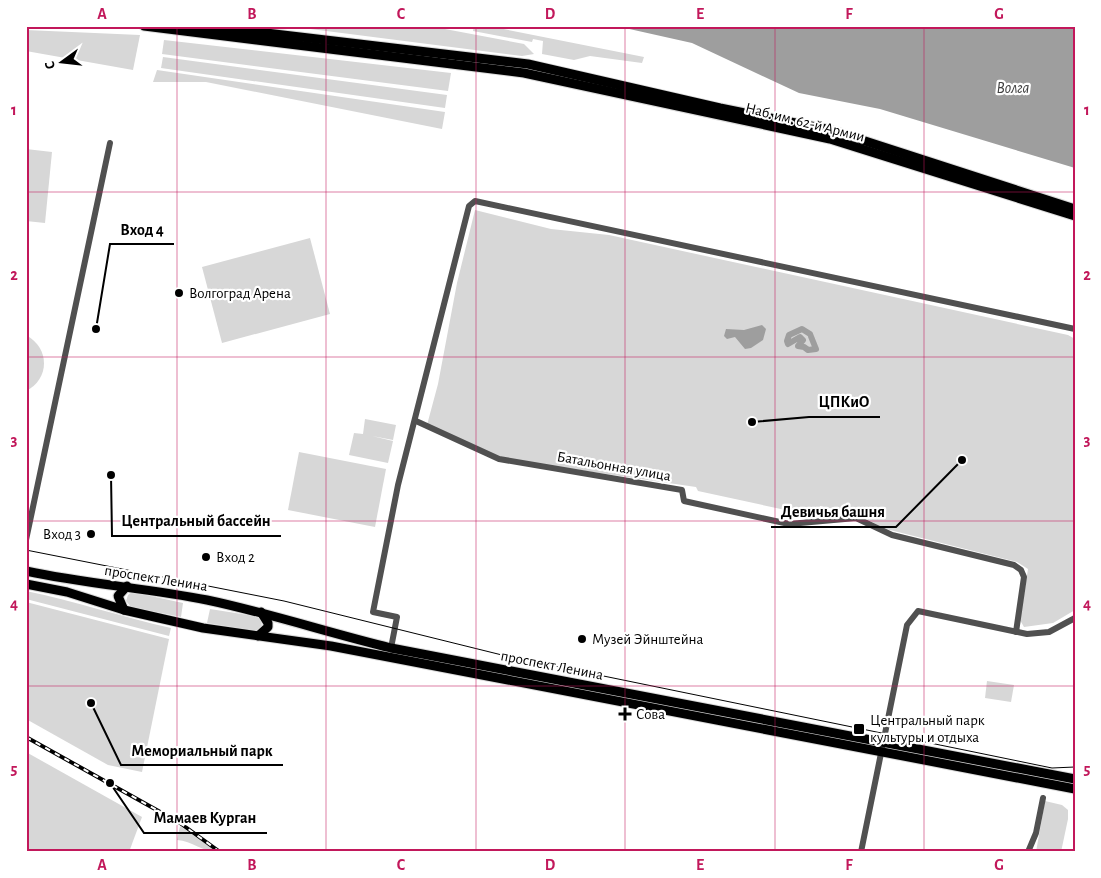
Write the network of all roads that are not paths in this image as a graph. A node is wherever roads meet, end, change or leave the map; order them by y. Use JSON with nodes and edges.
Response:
{"nodes":[{"id":1,"x":144,"y":26,"type":"edge"},
{"id":2,"x":207,"y":26,"type":"edge"},
{"id":3,"x":526,"y":69,"type":"junction"},
{"id":4,"x":110,"y":143,"type":"dead end"},
{"id":5,"x":1075,"y":209,"type":"edge"},
{"id":6,"x":1075,"y":216,"type":"edge"},
{"id":7,"x":1075,"y":329,"type":"edge"},
{"id":8,"x":416,"y":421,"type":"junction"},
{"id":9,"x":26,"y":540,"type":"edge"},
{"id":10,"x":26,"y":572,"type":"edge"},
{"id":11,"x":26,"y":584,"type":"edge"},
{"id":12,"x":128,"y":586,"type":"junction"},
{"id":13,"x":124,"y":610,"type":"junction"},
{"id":14,"x":261,"y":612,"type":"junction"},
{"id":15,"x":1075,"y":618,"type":"edge"},
{"id":16,"x":1016,"y":632,"type":"junction"},
{"id":17,"x":258,"y":636,"type":"junction"},
{"id":18,"x":391,"y":648,"type":"junction"},
{"id":19,"x":884,"y":744,"type":"junction"},
{"id":20,"x":882,"y":753,"type":"junction"},
{"id":21,"x":1075,"y":779,"type":"edge"},
{"id":22,"x":1075,"y":789,"type":"edge"},
{"id":23,"x":1043,"y":798,"type":"dead end"},
{"id":24,"x":861,"y":852,"type":"edge"},
{"id":25,"x":1028,"y":852,"type":"edge"}],
"edges":[{"from":1,"to":3,"type":"main road"},
{"from":2,"to":3,"type":"main road"},
{"from":3,"to":5,"type":"main road","name":"Наб. им. 62-й Армии"},
{"from":3,"to":6,"type":"main road","name":"Наб. им. 62-й Армии"},
{"from":4,"to":9,"type":"street"},
{"from":7,"to":8,"type":"street"},
{"from":8,"to":16,"type":"street","name":"Батальонная улица"},
{"from":8,"to":18,"type":"street"},
{"from":10,"to":12,"type":"main road","name":"проспект Ленина"},
{"from":11,"to":13,"type":"main road","name":"проспект Ленина"},
{"from":12,"to":13,"type":"main road"},
{"from":12,"to":14,"type":"main road","name":"проспект Ленина"},
{"from":13,"to":17,"type":"main road","name":"проспект Ленина"},
{"from":14,"to":17,"type":"main road"},
{"from":14,"to":18,"type":"main road","name":"проспект Ленина"},
{"from":15,"to":16,"type":"street"},
{"from":16,"to":19,"type":"street"},
{"from":17,"to":20,"type":"main road","name":"проспект Ленина"},
{"from":18,"to":19,"type":"main road","name":"проспект Ленина"},
{"from":19,"to":20,"type":"street"},
{"from":19,"to":21,"type":"main road","name":"проспект Ленина"},
{"from":20,"to":22,"type":"main road","name":"проспект Ленина"},
{"from":20,"to":24,"type":"street"},
{"from":23,"to":25,"type":"street"}]}
